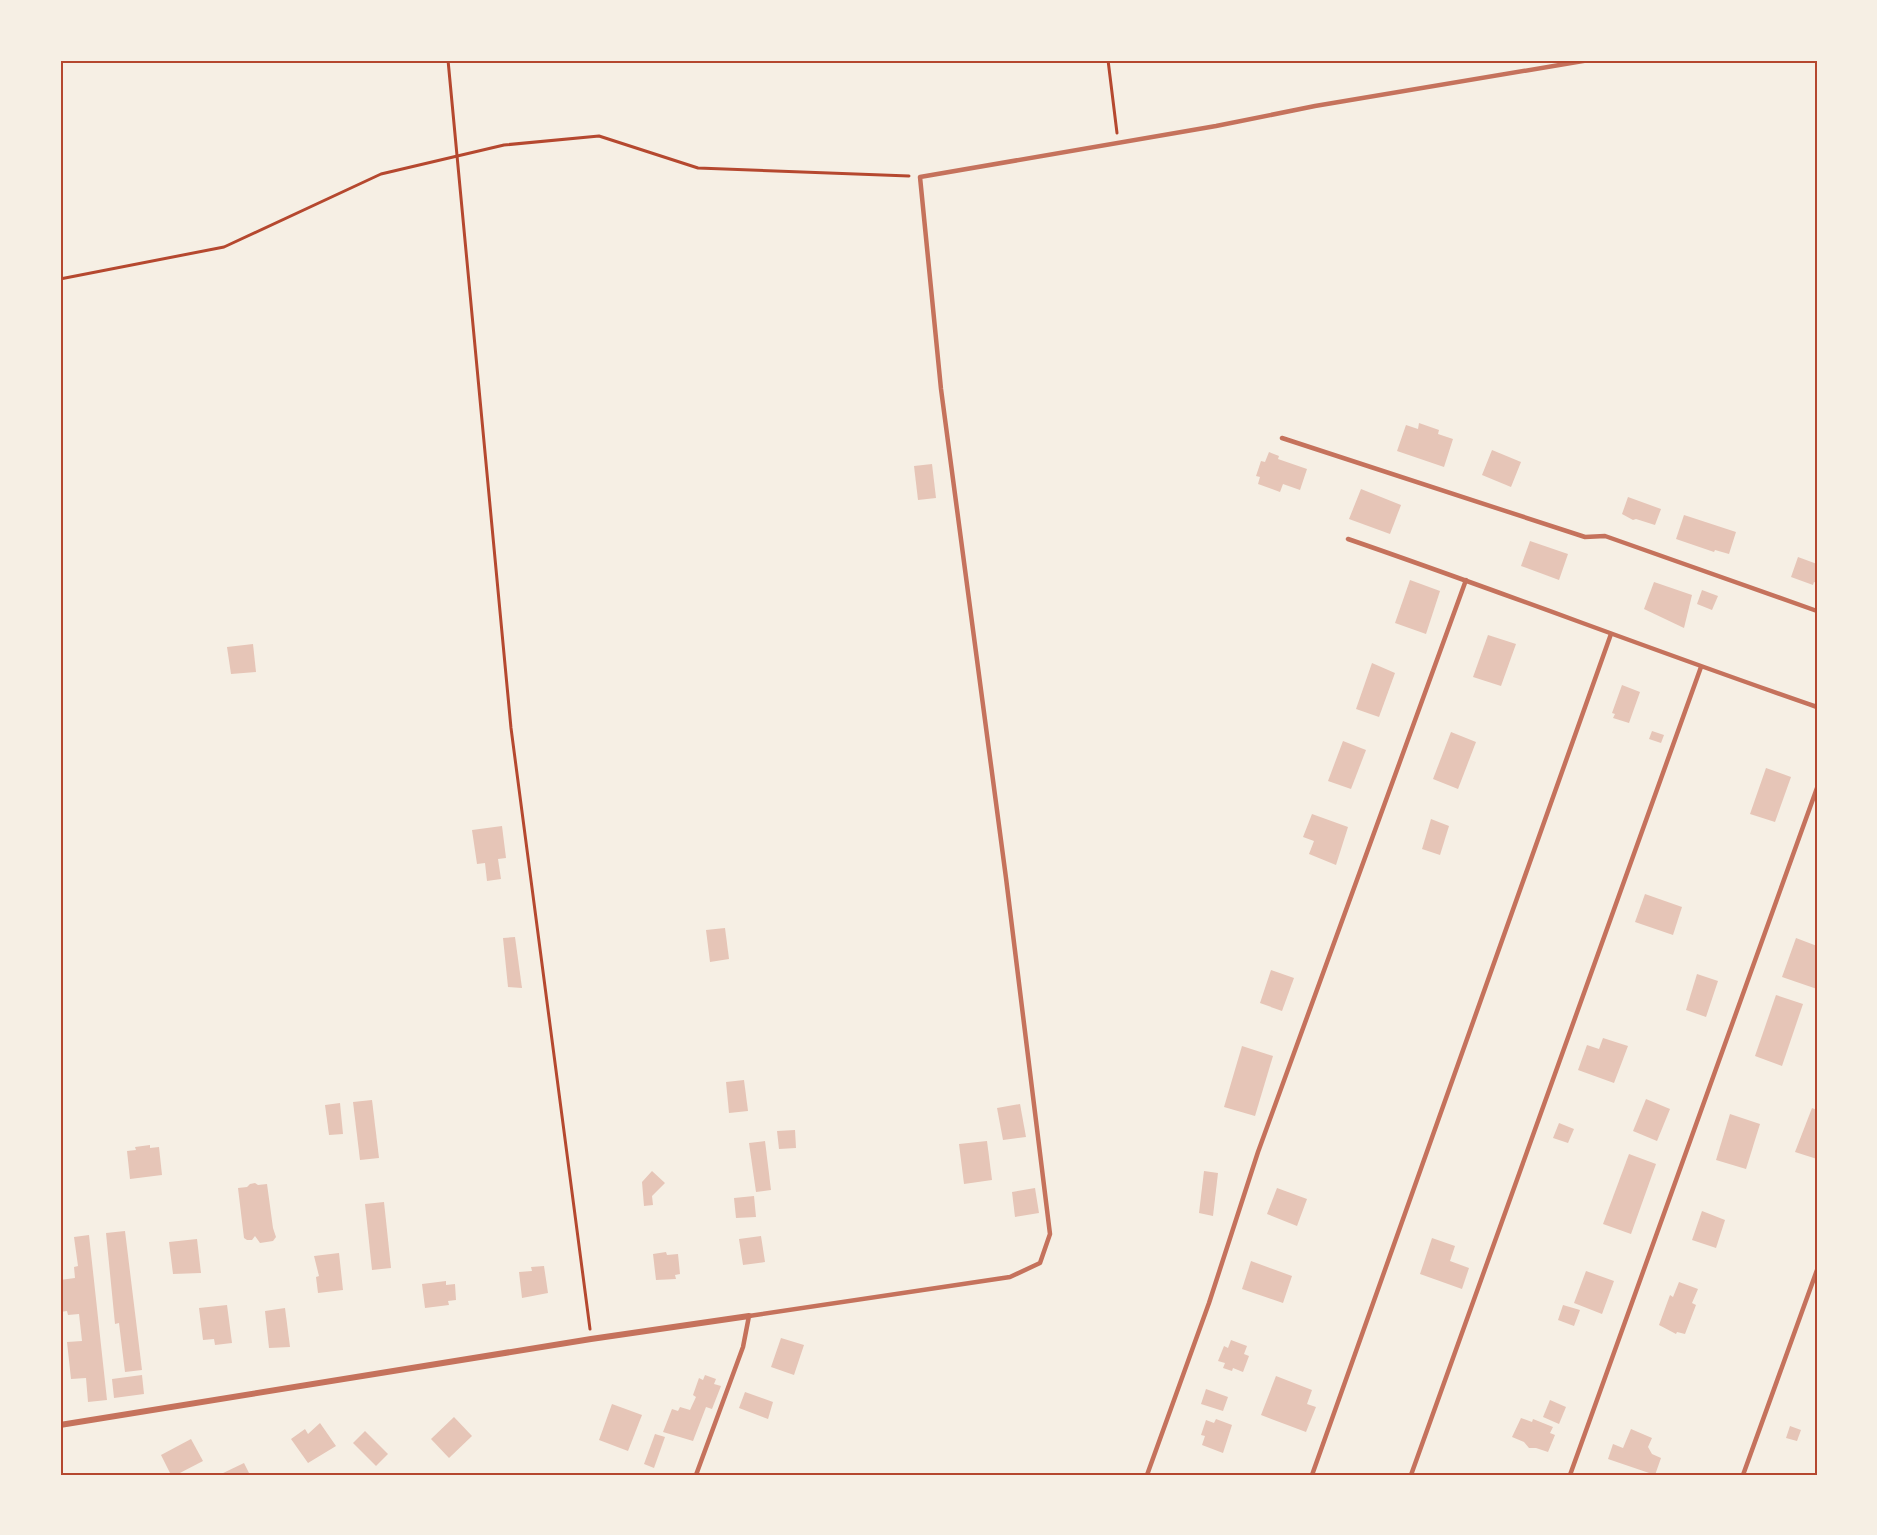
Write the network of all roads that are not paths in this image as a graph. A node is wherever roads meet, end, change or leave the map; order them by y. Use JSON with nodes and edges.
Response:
{"nodes":[{"id":1,"x":1589,"y":60,"type":"edge"},
{"id":2,"x":1282,"y":438,"type":"dead end"},
{"id":3,"x":1348,"y":539,"type":"dead end"},
{"id":4,"x":1466,"y":580,"type":"junction"},
{"id":5,"x":1817,"y":611,"type":"edge"},
{"id":6,"x":1611,"y":634,"type":"junction"},
{"id":7,"x":1701,"y":667,"type":"junction"},
{"id":8,"x":1817,"y":707,"type":"edge"},
{"id":9,"x":1817,"y":788,"type":"edge"},
{"id":10,"x":1817,"y":1270,"type":"edge"},
{"id":11,"x":749,"y":1316,"type":"junction"},
{"id":12,"x":60,"y":1425,"type":"edge"},
{"id":13,"x":696,"y":1475,"type":"edge"},
{"id":14,"x":1148,"y":1475,"type":"edge"},
{"id":15,"x":1312,"y":1475,"type":"edge"},
{"id":16,"x":1411,"y":1475,"type":"edge"},
{"id":17,"x":1570,"y":1475,"type":"edge"},
{"id":18,"x":1743,"y":1475,"type":"edge"}],
"edges":[{"from":1,"to":11,"type":"lane"},
{"from":2,"to":5,"type":"lane"},
{"from":3,"to":4,"type":"lane"},
{"from":4,"to":6,"type":"lane"},
{"from":4,"to":14,"type":"lane"},
{"from":6,"to":7,"type":"lane"},
{"from":6,"to":15,"type":"lane"},
{"from":7,"to":8,"type":"lane"},
{"from":7,"to":16,"type":"lane"},
{"from":9,"to":17,"type":"lane"},
{"from":10,"to":18,"type":"lane"},
{"from":11,"to":12,"type":"street"},
{"from":11,"to":13,"type":"lane"}]}
